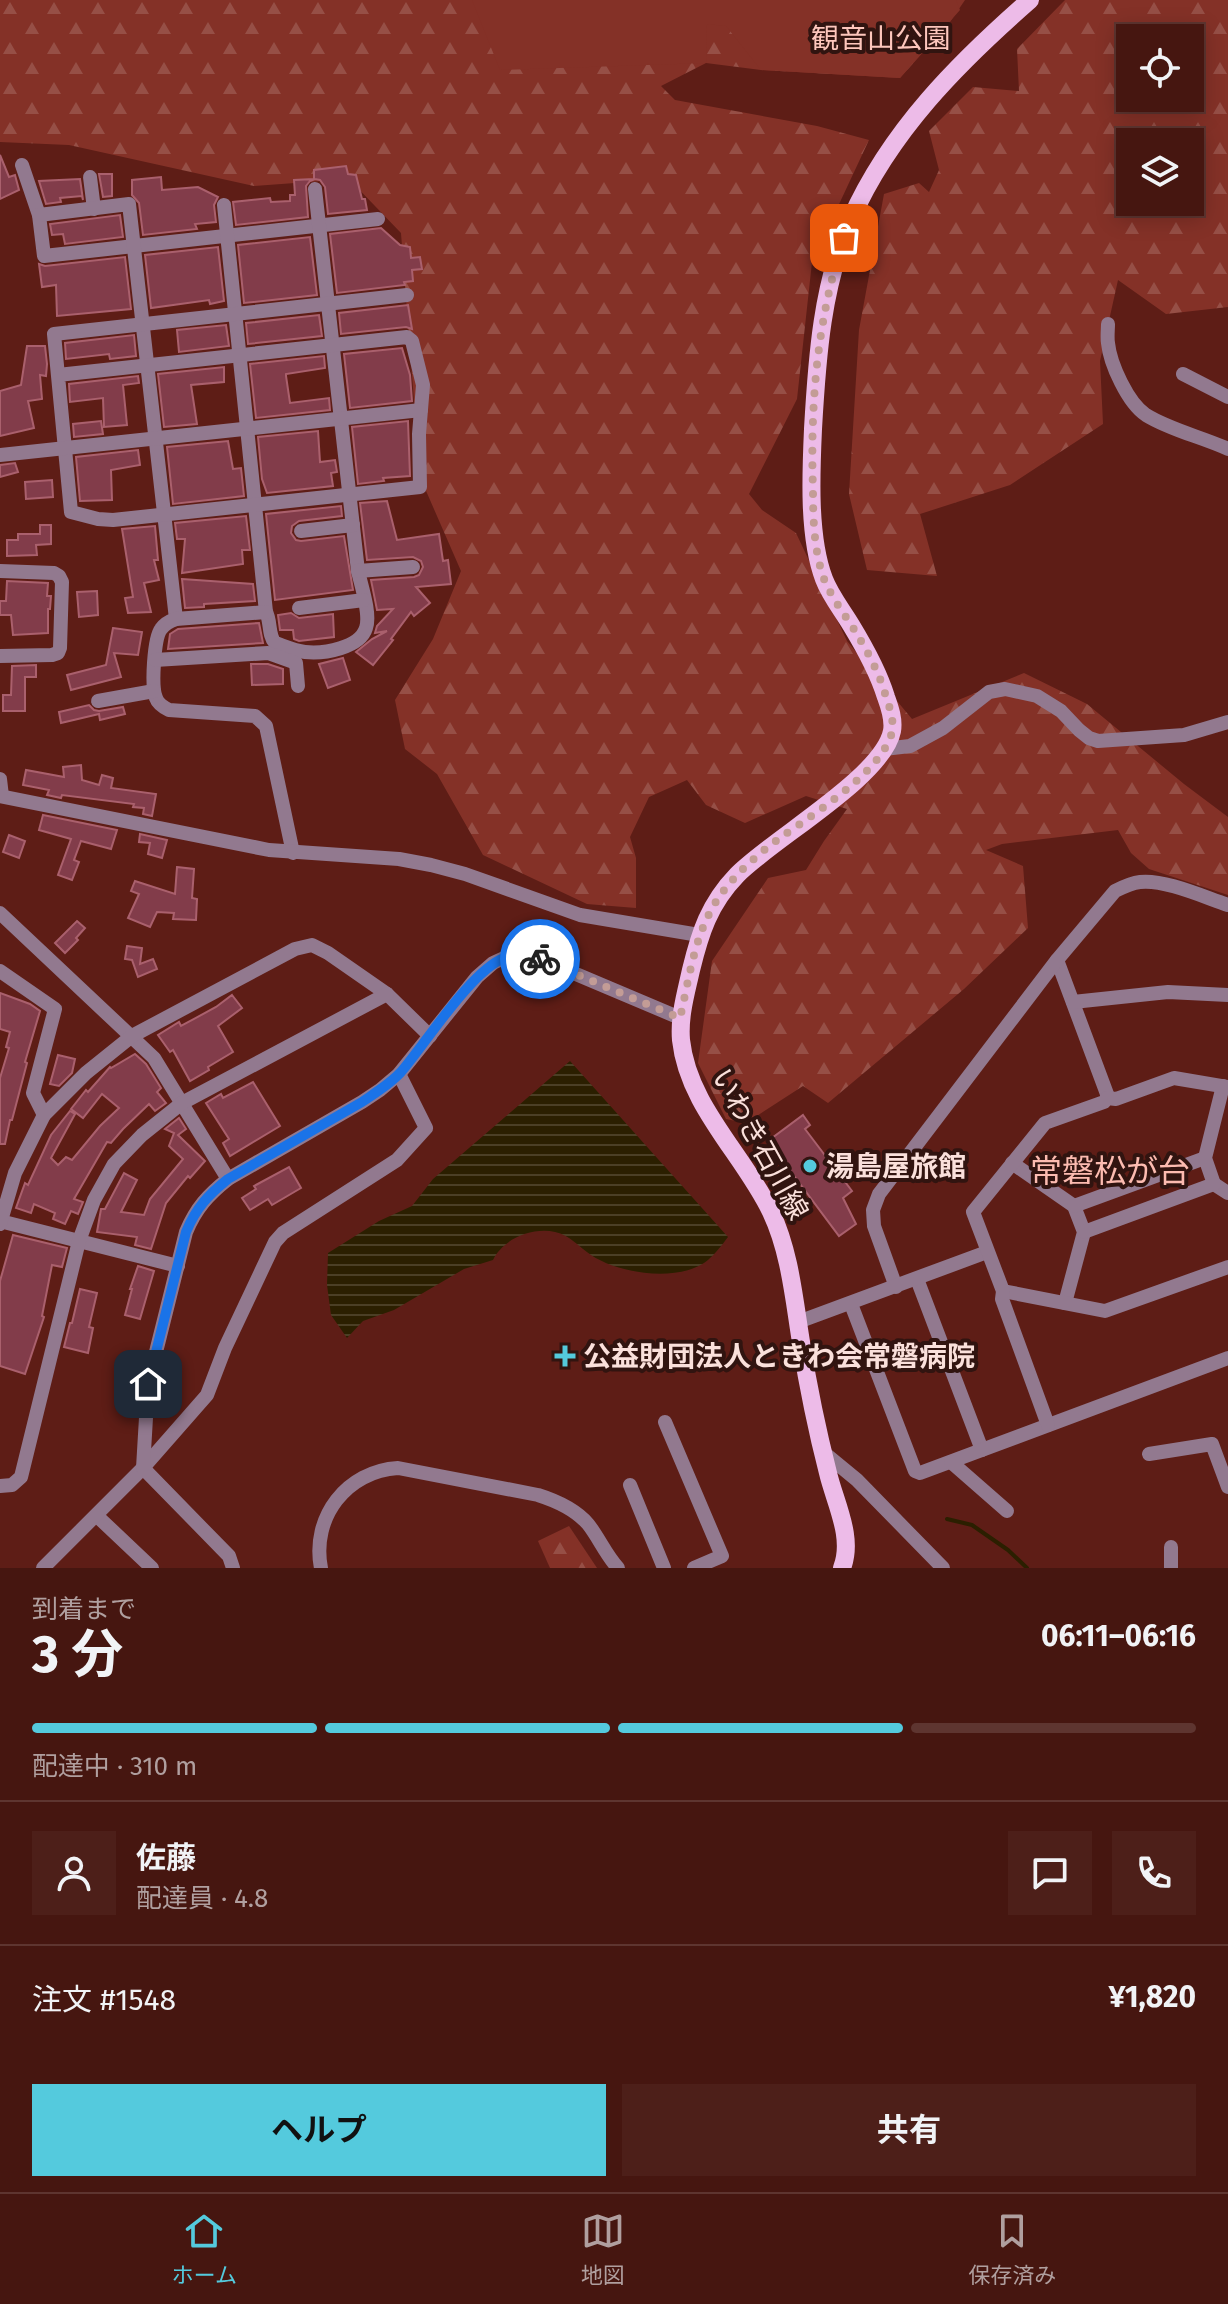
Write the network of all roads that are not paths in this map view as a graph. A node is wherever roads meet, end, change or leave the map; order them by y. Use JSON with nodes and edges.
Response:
{"nodes":[{"id":1,"x":1030,"y":0,"type":"edge"},
{"id":2,"x":22,"y":165,"type":"dead end"},
{"id":3,"x":90,"y":177,"type":"dead end"},
{"id":4,"x":315,"y":189,"type":"dead end"},
{"id":5,"x":224,"y":205,"type":"dead end"},
{"id":6,"x":94,"y":209,"type":"junction"},
{"id":7,"x":39,"y":215,"type":"junction"},
{"id":8,"x":378,"y":219,"type":"dead end"},
{"id":9,"x":319,"y":226,"type":"junction"},
{"id":10,"x":227,"y":236,"type":"junction"},
{"id":11,"x":134,"y":246,"type":"junction"},
{"id":12,"x":407,"y":295,"type":"dead end"},
{"id":13,"x":328,"y":304,"type":"junction"},
{"id":14,"x":235,"y":314,"type":"junction"},
{"id":15,"x":143,"y":324,"type":"junction"},
{"id":16,"x":1108,"y":324,"type":"dead end"},
{"id":17,"x":332,"y":345,"type":"junction"},
{"id":18,"x":239,"y":355,"type":"junction"},
{"id":19,"x":148,"y":365,"type":"junction"},
{"id":20,"x":1183,"y":374,"type":"dead end"},
{"id":21,"x":58,"y":375,"type":"junction"},
{"id":22,"x":1228,"y":397,"type":"edge"},
{"id":23,"x":421,"y":410,"type":"junction"},
{"id":24,"x":341,"y":419,"type":"junction"},
{"id":25,"x":247,"y":429,"type":"junction"},
{"id":26,"x":156,"y":438,"type":"junction"},
{"id":27,"x":65,"y":448,"type":"junction"},
{"id":28,"x":1228,"y":449,"type":"edge"},
{"id":29,"x":0,"y":455,"type":"edge"},
{"id":30,"x":350,"y":495,"type":"junction"},
{"id":31,"x":255,"y":505,"type":"junction"},
{"id":32,"x":165,"y":514,"type":"junction"},
{"id":33,"x":353,"y":525,"type":"junction"},
{"id":34,"x":301,"y":531,"type":"dead end"},
{"id":35,"x":413,"y":567,"type":"dead end"},
{"id":36,"x":0,"y":571,"type":"edge"},
{"id":37,"x":358,"y":571,"type":"junction"},
{"id":38,"x":364,"y":600,"type":"junction"},
{"id":39,"x":299,"y":608,"type":"dead end"},
{"id":40,"x":266,"y":612,"type":"junction"},
{"id":41,"x":176,"y":619,"type":"junction"},
{"id":42,"x":0,"y":656,"type":"edge"},
{"id":43,"x":155,"y":660,"type":"junction"},
{"id":44,"x":298,"y":686,"type":"dead end"},
{"id":45,"x":154,"y":691,"type":"junction"},
{"id":46,"x":98,"y":701,"type":"dead end"},
{"id":47,"x":1228,"y":722,"type":"edge"},
{"id":48,"x":884,"y":749,"type":"junction"},
{"id":49,"x":0,"y":779,"type":"edge"},
{"id":50,"x":1,"y":796,"type":"edge"},
{"id":51,"x":293,"y":853,"type":"junction"},
{"id":52,"x":1228,"y":905,"type":"edge"},
{"id":53,"x":0,"y":913,"type":"edge"},
{"id":54,"x":699,"y":935,"type":"junction"},
{"id":55,"x":1057,"y":960,"type":"junction"},
{"id":56,"x":0,"y":971,"type":"edge"},
{"id":57,"x":387,"y":994,"type":"junction"},
{"id":58,"x":1228,"y":995,"type":"edge"},
{"id":59,"x":1073,"y":1002,"type":"junction"},
{"id":60,"x":680,"y":1018,"type":"junction"},
{"id":61,"x":132,"y":1036,"type":"junction"},
{"id":62,"x":430,"y":1036,"type":"junction"},
{"id":63,"x":399,"y":1074,"type":"junction"},
{"id":64,"x":1225,"y":1086,"type":"edge"},
{"id":65,"x":1107,"y":1098,"type":"junction"},
{"id":66,"x":182,"y":1103,"type":"junction"},
{"id":67,"x":44,"y":1115,"type":"junction"},
{"id":68,"x":1205,"y":1158,"type":"junction"},
{"id":69,"x":1012,"y":1163,"type":"junction"},
{"id":70,"x":228,"y":1179,"type":"junction"},
{"id":71,"x":1214,"y":1184,"type":"junction"},
{"id":72,"x":1228,"y":1193,"type":"edge"},
{"id":73,"x":1074,"y":1206,"type":"junction"},
{"id":74,"x":0,"y":1222,"type":"edge"},
{"id":75,"x":1084,"y":1232,"type":"junction"},
{"id":76,"x":79,"y":1241,"type":"junction"},
{"id":77,"x":987,"y":1252,"type":"junction"},
{"id":78,"x":178,"y":1266,"type":"junction"},
{"id":79,"x":1228,"y":1267,"type":"edge"},
{"id":80,"x":917,"y":1279,"type":"junction"},
{"id":81,"x":896,"y":1287,"type":"junction"},
{"id":82,"x":1003,"y":1291,"type":"junction"},
{"id":83,"x":1065,"y":1303,"type":"junction"},
{"id":84,"x":851,"y":1304,"type":"junction"},
{"id":85,"x":798,"y":1322,"type":"junction"},
{"id":86,"x":1228,"y":1358,"type":"edge"},
{"id":87,"x":665,"y":1422,"type":"dead end"},
{"id":88,"x":1048,"y":1425,"type":"junction"},
{"id":89,"x":982,"y":1450,"type":"junction"},
{"id":90,"x":823,"y":1452,"type":"junction"},
{"id":91,"x":1149,"y":1454,"type":"dead end"},
{"id":92,"x":951,"y":1462,"type":"junction"},
{"id":93,"x":143,"y":1468,"type":"junction"},
{"id":94,"x":630,"y":1485,"type":"dead end"},
{"id":95,"x":0,"y":1486,"type":"edge"},
{"id":96,"x":1228,"y":1487,"type":"edge"},
{"id":97,"x":1007,"y":1511,"type":"dead end"},
{"id":98,"x":97,"y":1516,"type":"junction"},
{"id":99,"x":1171,"y":1547,"type":"dead end"},
{"id":100,"x":43,"y":1568,"type":"edge"},
{"id":101,"x":152,"y":1568,"type":"edge"},
{"id":102,"x":233,"y":1568,"type":"edge"},
{"id":103,"x":321,"y":1568,"type":"edge"},
{"id":104,"x":618,"y":1568,"type":"edge"},
{"id":105,"x":664,"y":1568,"type":"edge"},
{"id":106,"x":694,"y":1568,"type":"edge"},
{"id":107,"x":842,"y":1568,"type":"edge"},
{"id":108,"x":943,"y":1568,"type":"edge"},
{"id":109,"x":1171,"y":1568,"type":"edge"}],
"edges":[{"from":1,"to":48,"type":"main road"},
{"from":2,"to":7,"type":"street"},
{"from":3,"to":6,"type":"street"},
{"from":4,"to":9,"type":"street"},
{"from":5,"to":10,"type":"street"},
{"from":6,"to":7,"type":"street"},
{"from":6,"to":11,"type":"street"},
{"from":7,"to":11,"type":"street"},
{"from":8,"to":9,"type":"street"},
{"from":9,"to":10,"type":"street"},
{"from":9,"to":13,"type":"street"},
{"from":10,"to":11,"type":"street"},
{"from":10,"to":14,"type":"street"},
{"from":11,"to":15,"type":"street"},
{"from":12,"to":13,"type":"street"},
{"from":13,"to":14,"type":"street"},
{"from":13,"to":17,"type":"street"},
{"from":14,"to":15,"type":"street"},
{"from":14,"to":18,"type":"street"},
{"from":15,"to":19,"type":"street"},
{"from":15,"to":21,"type":"street"},
{"from":16,"to":28,"type":"street"},
{"from":17,"to":18,"type":"street"},
{"from":17,"to":23,"type":"street"},
{"from":17,"to":24,"type":"street"},
{"from":18,"to":19,"type":"street"},
{"from":18,"to":25,"type":"street"},
{"from":19,"to":21,"type":"street"},
{"from":19,"to":26,"type":"street"},
{"from":20,"to":22,"type":"street"},
{"from":21,"to":27,"type":"street"},
{"from":23,"to":24,"type":"street"},
{"from":23,"to":30,"type":"street"},
{"from":24,"to":25,"type":"street"},
{"from":24,"to":30,"type":"street"},
{"from":25,"to":26,"type":"street"},
{"from":25,"to":31,"type":"street"},
{"from":26,"to":27,"type":"street"},
{"from":26,"to":32,"type":"street"},
{"from":27,"to":29,"type":"street"},
{"from":27,"to":32,"type":"street"},
{"from":30,"to":31,"type":"street"},
{"from":30,"to":33,"type":"street"},
{"from":31,"to":32,"type":"street"},
{"from":31,"to":40,"type":"street"},
{"from":32,"to":41,"type":"street"},
{"from":33,"to":34,"type":"street"},
{"from":33,"to":37,"type":"street"},
{"from":35,"to":37,"type":"street"},
{"from":36,"to":42,"type":"street"},
{"from":37,"to":38,"type":"street"},
{"from":38,"to":39,"type":"street"},
{"from":38,"to":40,"type":"street"},
{"from":40,"to":41,"type":"street"},
{"from":41,"to":43,"type":"street"},
{"from":43,"to":44,"type":"street"},
{"from":43,"to":45,"type":"street"},
{"from":45,"to":46,"type":"street"},
{"from":45,"to":51,"type":"street"},
{"from":47,"to":48,"type":"street"},
{"from":48,"to":54,"type":"main road","name":"いわき石川線"},
{"from":49,"to":50,"type":"street"},
{"from":50,"to":51,"type":"street"},
{"from":51,"to":54,"type":"street"},
{"from":52,"to":55,"type":"street"},
{"from":53,"to":61,"type":"street"},
{"from":54,"to":60,"type":"main road","name":"いわき石川線"},
{"from":55,"to":59,"type":"street"},
{"from":55,"to":81,"type":"street"},
{"from":56,"to":67,"type":"street"},
{"from":57,"to":61,"type":"street"},
{"from":57,"to":62,"type":"street"},
{"from":57,"to":66,"type":"street"},
{"from":58,"to":59,"type":"street"},
{"from":59,"to":65,"type":"street"},
{"from":60,"to":62,"type":"street"},
{"from":60,"to":85,"type":"main road","name":"いわき石川線"},
{"from":61,"to":66,"type":"street"},
{"from":61,"to":67,"type":"street"},
{"from":62,"to":63,"type":"street"},
{"from":63,"to":70,"type":"street"},
{"from":63,"to":93,"type":"street"},
{"from":64,"to":65,"type":"street"},
{"from":64,"to":68,"type":"street"},
{"from":65,"to":69,"type":"street"},
{"from":66,"to":70,"type":"street"},
{"from":66,"to":76,"type":"street"},
{"from":67,"to":74,"type":"street"},
{"from":68,"to":71,"type":"street"},
{"from":68,"to":73,"type":"street"},
{"from":69,"to":73,"type":"street"},
{"from":69,"to":77,"type":"street"},
{"from":70,"to":78,"type":"street"},
{"from":71,"to":72,"type":"street"},
{"from":71,"to":75,"type":"street"},
{"from":73,"to":75,"type":"street"},
{"from":74,"to":76,"type":"street"},
{"from":75,"to":83,"type":"street"},
{"from":76,"to":78,"type":"street"},
{"from":76,"to":95,"type":"street"},
{"from":77,"to":80,"type":"street"},
{"from":77,"to":82,"type":"street"},
{"from":78,"to":93,"type":"street"},
{"from":79,"to":83,"type":"street"},
{"from":80,"to":81,"type":"street"},
{"from":80,"to":89,"type":"street"},
{"from":81,"to":84,"type":"street"},
{"from":82,"to":83,"type":"street"},
{"from":82,"to":88,"type":"street"},
{"from":84,"to":85,"type":"street"},
{"from":84,"to":92,"type":"street"},
{"from":85,"to":90,"type":"main road","name":"いわき石川線"},
{"from":86,"to":88,"type":"street"},
{"from":87,"to":106,"type":"street"},
{"from":88,"to":89,"type":"street"},
{"from":89,"to":92,"type":"street"},
{"from":90,"to":107,"type":"main road","name":"いわき石川線"},
{"from":90,"to":108,"type":"street"},
{"from":91,"to":96,"type":"street"},
{"from":92,"to":97,"type":"street"},
{"from":93,"to":98,"type":"street"},
{"from":93,"to":102,"type":"street"},
{"from":94,"to":105,"type":"street"},
{"from":98,"to":100,"type":"street"},
{"from":98,"to":101,"type":"street"},
{"from":99,"to":109,"type":"street"},
{"from":103,"to":104,"type":"street"}]}
